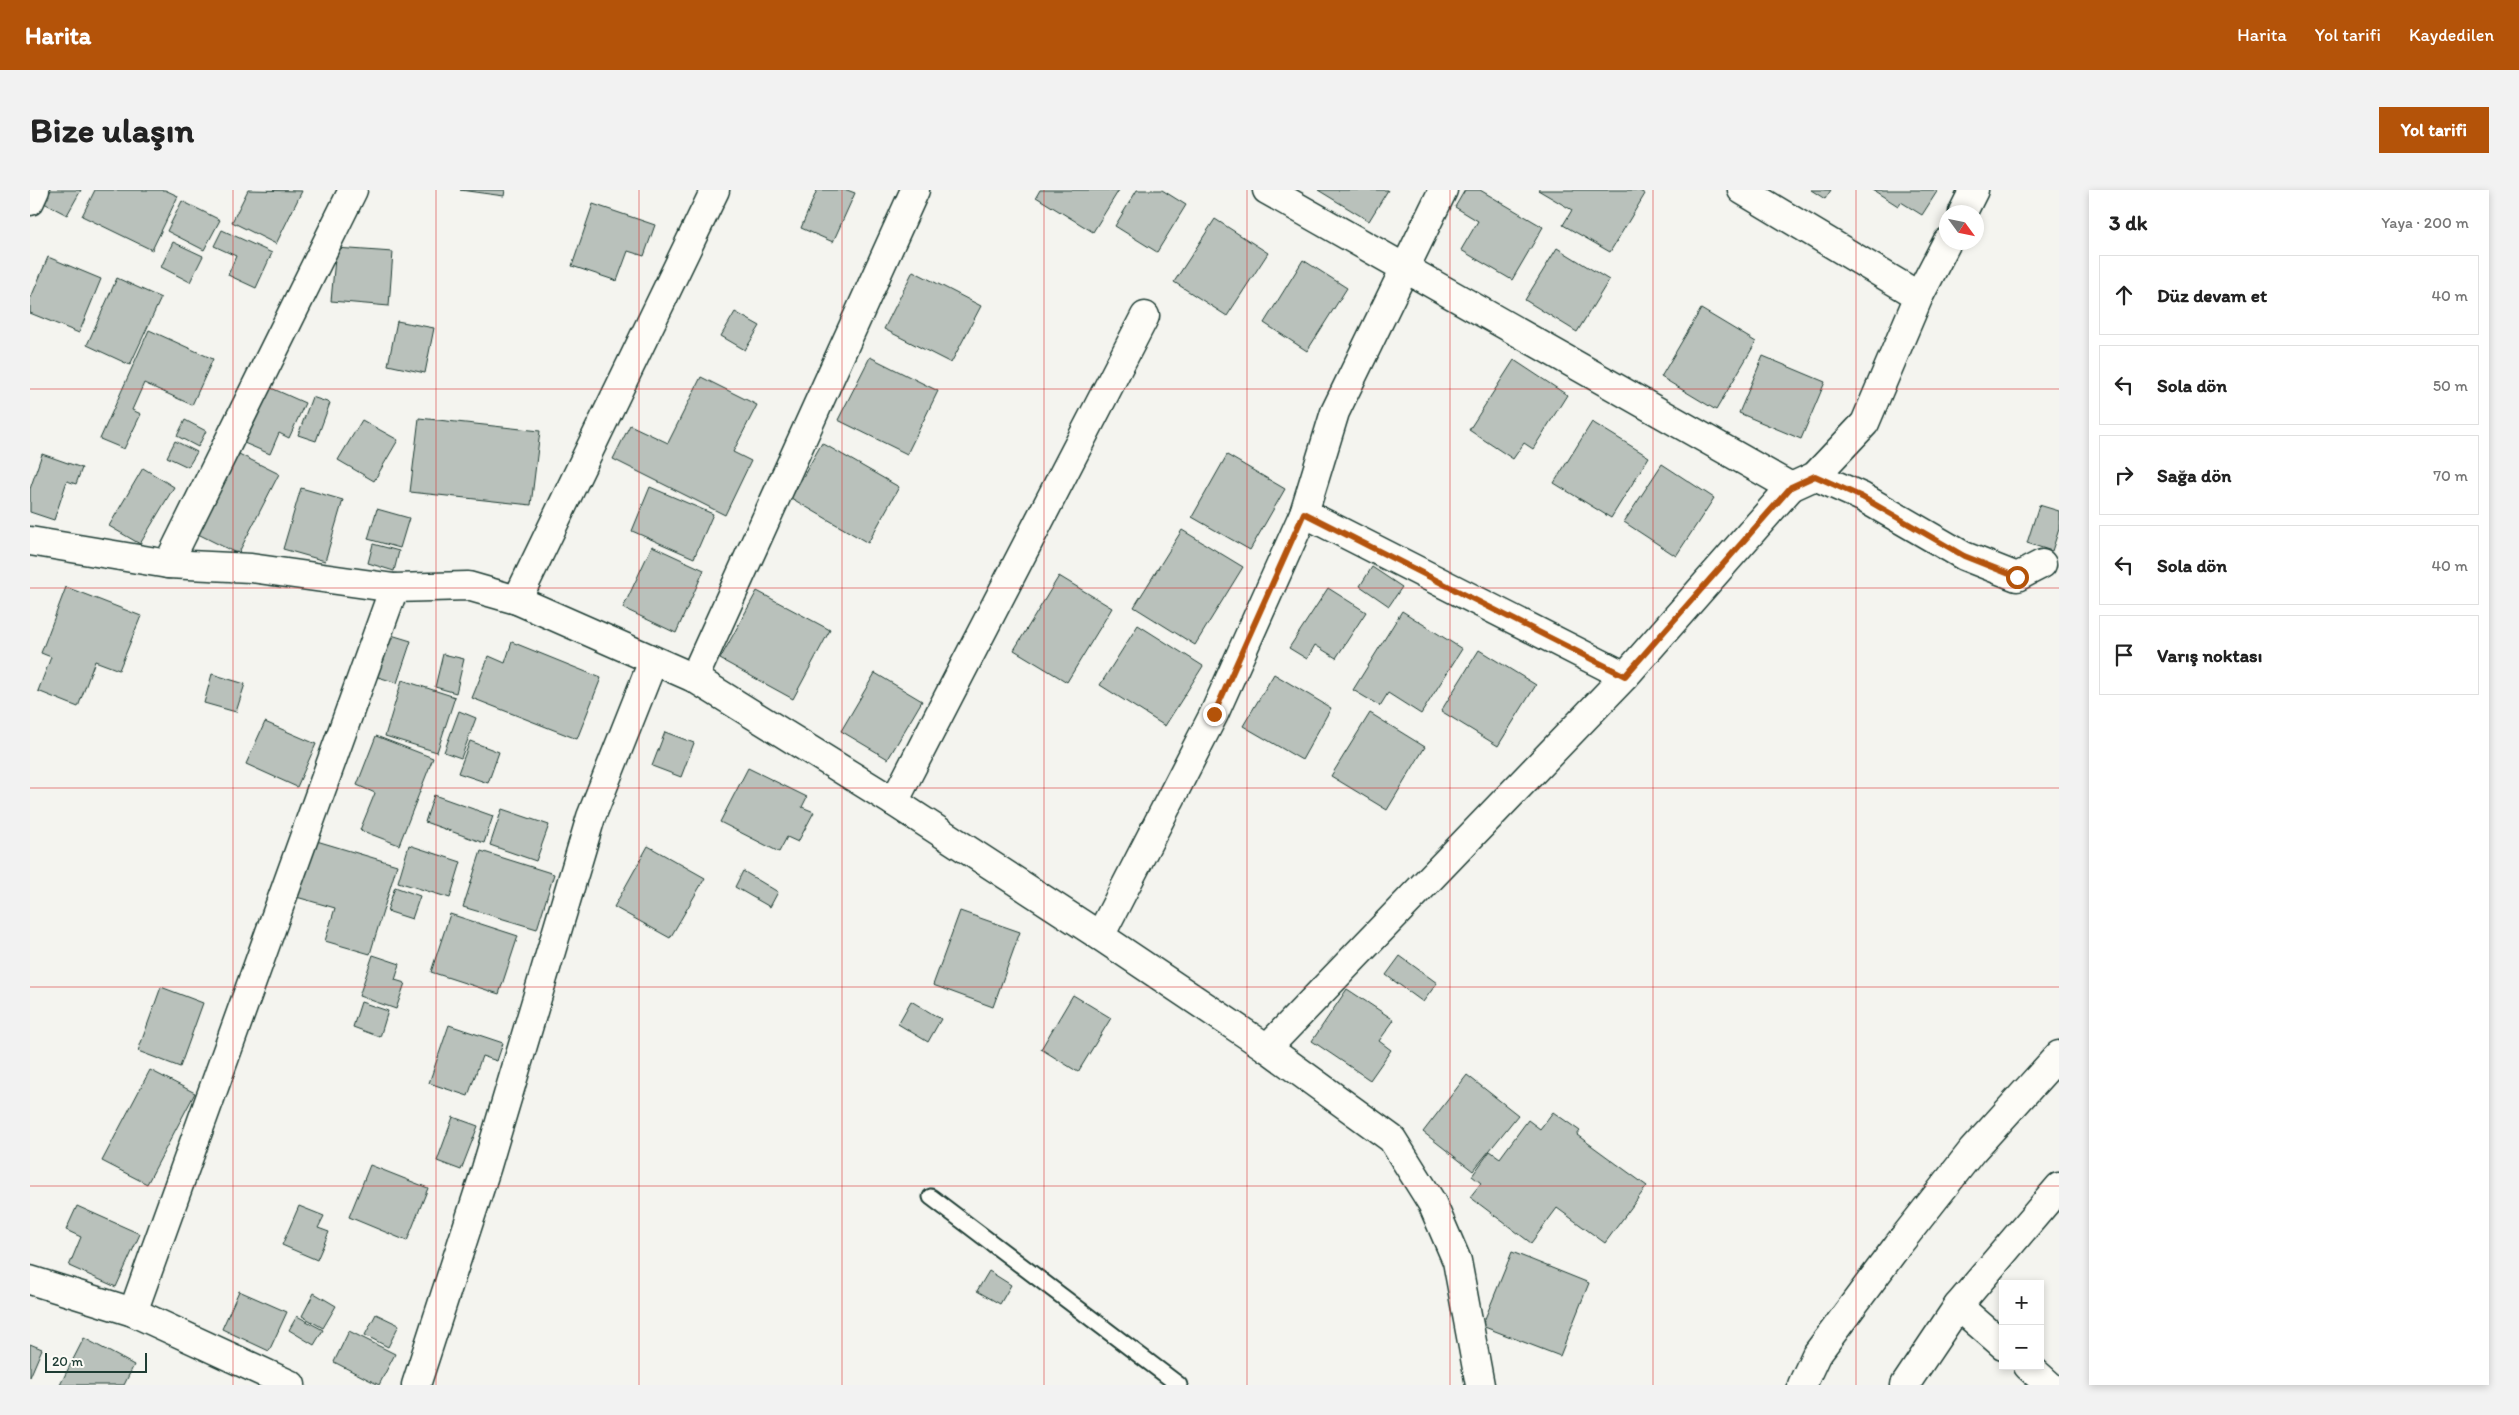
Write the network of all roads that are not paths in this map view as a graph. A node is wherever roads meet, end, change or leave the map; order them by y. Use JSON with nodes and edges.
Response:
{"nodes":[{"id":1,"x":36,"y":190,"type":"edge"},
{"id":2,"x":353,"y":190,"type":"edge"},
{"id":3,"x":715,"y":190,"type":"edge"},
{"id":4,"x":915,"y":190,"type":"edge"},
{"id":5,"x":1267,"y":190,"type":"edge"},
{"id":6,"x":1443,"y":190,"type":"edge"},
{"id":7,"x":1742,"y":190,"type":"edge"},
{"id":8,"x":1974,"y":190,"type":"edge"},
{"id":9,"x":30,"y":201,"type":"edge"},
{"id":10,"x":1966,"y":205,"type":"edge"},
{"id":11,"x":1943,"y":250,"type":"edge"},
{"id":12,"x":1405,"y":270,"type":"junction"},
{"id":13,"x":1919,"y":296,"type":"junction"},
{"id":14,"x":1145,"y":316,"type":"dead end"},
{"id":15,"x":1803,"y":482,"type":"junction"},
{"id":16,"x":1304,"y":513,"type":"junction"},
{"id":17,"x":30,"y":542,"type":"edge"},
{"id":18,"x":168,"y":564,"type":"junction"},
{"id":19,"x":2042,"y":564,"type":"dead end"},
{"id":20,"x":394,"y":588,"type":"junction"},
{"id":21,"x":517,"y":600,"type":"junction"},
{"id":22,"x":653,"y":661,"type":"junction"},
{"id":23,"x":1625,"y":676,"type":"junction"},
{"id":24,"x":694,"y":678,"type":"junction"},
{"id":25,"x":894,"y":802,"type":"junction"},
{"id":26,"x":1100,"y":936,"type":"junction"},
{"id":27,"x":1267,"y":1048,"type":"junction"},
{"id":28,"x":2059,"y":1055,"type":"edge"},
{"id":29,"x":2059,"y":1187,"type":"edge"},
{"id":30,"x":931,"y":1197,"type":"dead end"},
{"id":31,"x":30,"y":1280,"type":"edge"},
{"id":32,"x":1958,"y":1306,"type":"junction"},
{"id":33,"x":133,"y":1312,"type":"junction"},
{"id":34,"x":1999,"y":1342,"type":"edge"},
{"id":35,"x":2032,"y":1370,"type":"edge"},
{"id":36,"x":291,"y":1385,"type":"edge"},
{"id":37,"x":416,"y":1385,"type":"edge"},
{"id":38,"x":1179,"y":1385,"type":"edge"},
{"id":39,"x":1480,"y":1385,"type":"edge"},
{"id":40,"x":1802,"y":1385,"type":"edge"},
{"id":41,"x":1905,"y":1385,"type":"edge"},
{"id":42,"x":2049,"y":1385,"type":"edge"}],
"edges":[{"from":1,"to":9,"type":"main road"},
{"from":2,"to":18,"type":"main road"},
{"from":3,"to":21,"type":"main road"},
{"from":4,"to":24,"type":"main road"},
{"from":5,"to":12,"type":"main road"},
{"from":6,"to":12,"type":"main road"},
{"from":7,"to":13,"type":"main road"},
{"from":8,"to":10,"type":"main road"},
{"from":11,"to":13,"type":"main road"},
{"from":12,"to":15,"type":"main road"},
{"from":12,"to":16,"type":"main road"},
{"from":13,"to":15,"type":"main road"},
{"from":14,"to":25,"type":"main road"},
{"from":15,"to":19,"type":"main road"},
{"from":15,"to":23,"type":"main road"},
{"from":16,"to":23,"type":"main road"},
{"from":16,"to":26,"type":"main road"},
{"from":17,"to":18,"type":"main road"},
{"from":18,"to":20,"type":"main road"},
{"from":20,"to":21,"type":"main road"},
{"from":20,"to":33,"type":"main road"},
{"from":21,"to":22,"type":"main road"},
{"from":22,"to":24,"type":"main road"},
{"from":22,"to":37,"type":"main road"},
{"from":23,"to":27,"type":"main road"},
{"from":24,"to":25,"type":"main road"},
{"from":25,"to":26,"type":"main road"},
{"from":26,"to":27,"type":"main road"},
{"from":27,"to":39,"type":"main road"},
{"from":28,"to":40,"type":"main road"},
{"from":29,"to":32,"type":"main road"},
{"from":30,"to":38,"type":"lane"},
{"from":31,"to":33,"type":"main road"},
{"from":32,"to":34,"type":"main road"},
{"from":32,"to":41,"type":"main road"},
{"from":33,"to":36,"type":"main road"},
{"from":35,"to":42,"type":"main road"}]}
